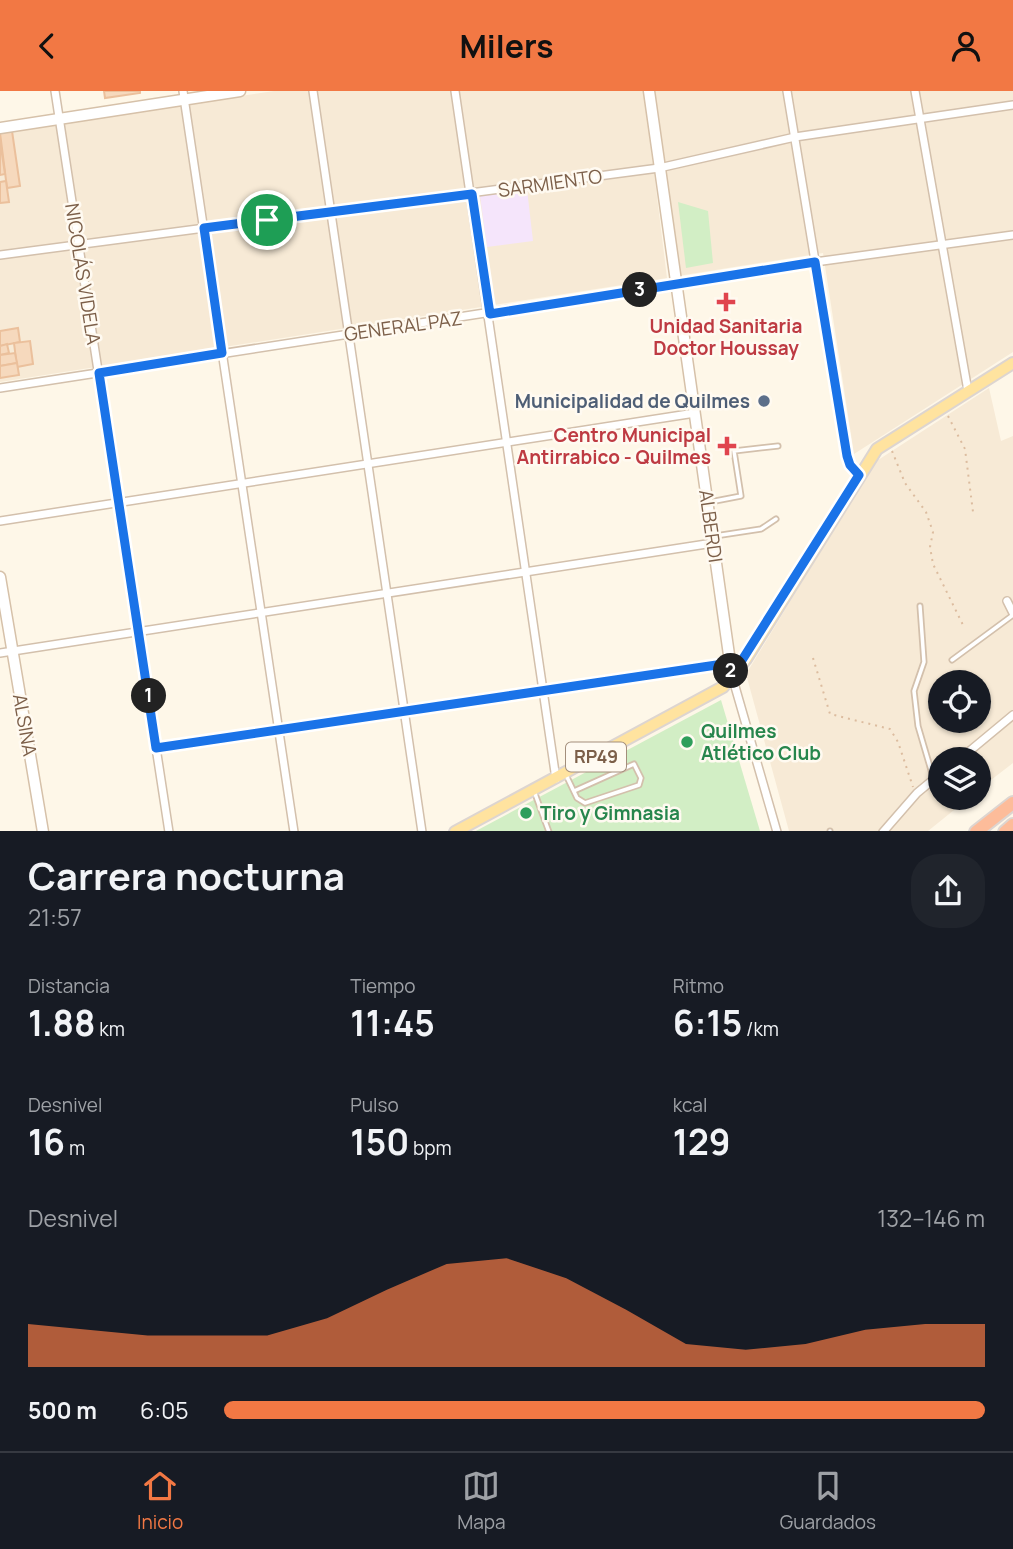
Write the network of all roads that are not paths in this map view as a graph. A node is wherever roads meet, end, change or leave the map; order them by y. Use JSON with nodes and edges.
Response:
{"nodes":[{"id":1,"x":55,"y":91,"type":"edge"},
{"id":2,"x":240,"y":91,"type":"edge"},
{"id":3,"x":313,"y":91,"type":"edge"},
{"id":4,"x":455,"y":91,"type":"edge"},
{"id":5,"x":649,"y":91,"type":"edge"},
{"id":6,"x":787,"y":91,"type":"edge"},
{"id":7,"x":915,"y":91,"type":"edge"},
{"id":8,"x":183,"y":95,"type":"edge"},
{"id":9,"x":1013,"y":105,"type":"edge"},
{"id":10,"x":59,"y":119,"type":"junction"},
{"id":11,"x":920,"y":119,"type":"junction"},
{"id":12,"x":0,"y":128,"type":"edge"},
{"id":13,"x":795,"y":137,"type":"junction"},
{"id":14,"x":659,"y":167,"type":"junction"},
{"id":15,"x":472,"y":194,"type":"junction"},
{"id":16,"x":329,"y":212,"type":"junction"},
{"id":17,"x":204,"y":228,"type":"junction"},
{"id":18,"x":1013,"y":235,"type":"edge"},
{"id":19,"x":78,"y":243,"type":"junction"},
{"id":20,"x":941,"y":247,"type":"junction"},
{"id":21,"x":0,"y":255,"type":"edge"},
{"id":22,"x":815,"y":262,"type":"junction"},
{"id":23,"x":675,"y":284,"type":"junction"},
{"id":24,"x":490,"y":314,"type":"junction"},
{"id":25,"x":347,"y":334,"type":"junction"},
{"id":26,"x":222,"y":353,"type":"junction"},
{"id":27,"x":1013,"y":363,"type":"edge"},
{"id":28,"x":99,"y":373,"type":"junction"},
{"id":29,"x":0,"y":388,"type":"edge"},
{"id":30,"x":968,"y":391,"type":"junction"},
{"id":31,"x":695,"y":413,"type":"junction"},
{"id":32,"x":508,"y":441,"type":"junction"},
{"id":33,"x":778,"y":446,"type":"dead end"},
{"id":34,"x":368,"y":462,"type":"junction"},
{"id":35,"x":859,"y":475,"type":"junction"},
{"id":36,"x":242,"y":481,"type":"junction"},
{"id":37,"x":118,"y":502,"type":"junction"},
{"id":38,"x":707,"y":502,"type":"junction"},
{"id":39,"x":776,"y":519,"type":"dead end"},
{"id":40,"x":0,"y":521,"type":"edge"},
{"id":41,"x":713,"y":540,"type":"junction"},
{"id":42,"x":525,"y":570,"type":"junction"},
{"id":43,"x":0,"y":577,"type":"edge"},
{"id":44,"x":387,"y":592,"type":"junction"},
{"id":45,"x":1007,"y":601,"type":"dead end"},
{"id":46,"x":920,"y":606,"type":"dead end"},
{"id":47,"x":261,"y":612,"type":"junction"},
{"id":48,"x":1013,"y":614,"type":"edge"},
{"id":49,"x":140,"y":633,"type":"junction"},
{"id":50,"x":12,"y":651,"type":"junction"},
{"id":51,"x":0,"y":653,"type":"edge"},
{"id":52,"x":952,"y":660,"type":"dead end"},
{"id":53,"x":730,"y":663,"type":"junction"},
{"id":54,"x":732,"y":676,"type":"junction"},
{"id":55,"x":542,"y":692,"type":"junction"},
{"id":56,"x":406,"y":712,"type":"junction"},
{"id":57,"x":1013,"y":715,"type":"edge"},
{"id":58,"x":279,"y":732,"type":"junction"},
{"id":59,"x":974,"y":747,"type":"edge"},
{"id":60,"x":156,"y":748,"type":"junction"},
{"id":61,"x":928,"y":753,"type":"edge"},
{"id":62,"x":560,"y":776,"type":"junction"},
{"id":63,"x":928,"y":784,"type":"edge"},
{"id":64,"x":534,"y":790,"type":"junction"},
{"id":65,"x":574,"y":791,"type":"junction"},
{"id":66,"x":1013,"y":803,"type":"edge"},
{"id":67,"x":1013,"y":825,"type":"edge"},
{"id":68,"x":43,"y":831,"type":"edge"},
{"id":69,"x":169,"y":831,"type":"edge"},
{"id":70,"x":294,"y":831,"type":"edge"},
{"id":71,"x":422,"y":831,"type":"edge"},
{"id":72,"x":455,"y":831,"type":"edge"},
{"id":73,"x":549,"y":831,"type":"edge"},
{"id":74,"x":777,"y":831,"type":"edge"},
{"id":75,"x":883,"y":831,"type":"edge"},
{"id":76,"x":975,"y":831,"type":"edge"},
{"id":77,"x":1005,"y":831,"type":"edge"}],
"edges":[{"from":1,"to":10,"type":"street","name":"NICOLÁS VIDELA"},
{"from":2,"to":8,"type":"street"},
{"from":3,"to":16,"type":"street"},
{"from":4,"to":15,"type":"street"},
{"from":5,"to":14,"type":"street","name":"ALBERDI"},
{"from":6,"to":13,"type":"street"},
{"from":7,"to":11,"type":"street"},
{"from":8,"to":10,"type":"street"},
{"from":8,"to":17,"type":"street"},
{"from":9,"to":11,"type":"street","name":"SARMIENTO"},
{"from":10,"to":12,"type":"street"},
{"from":10,"to":19,"type":"street","name":"NICOLÁS VIDELA"},
{"from":11,"to":13,"type":"street","name":"SARMIENTO"},
{"from":11,"to":20,"type":"street"},
{"from":13,"to":14,"type":"street","name":"SARMIENTO"},
{"from":13,"to":22,"type":"street"},
{"from":14,"to":15,"type":"street","name":"SARMIENTO"},
{"from":14,"to":23,"type":"street","name":"ALBERDI"},
{"from":15,"to":16,"type":"street","name":"SARMIENTO"},
{"from":15,"to":24,"type":"street"},
{"from":16,"to":17,"type":"street","name":"SARMIENTO"},
{"from":16,"to":25,"type":"street"},
{"from":17,"to":19,"type":"street","name":"SARMIENTO"},
{"from":17,"to":26,"type":"street"},
{"from":18,"to":20,"type":"street","name":"GENERAL PAZ"},
{"from":19,"to":21,"type":"street","name":"SARMIENTO"},
{"from":19,"to":28,"type":"street","name":"NICOLÁS VIDELA"},
{"from":20,"to":22,"type":"street","name":"GENERAL PAZ"},
{"from":20,"to":30,"type":"street"},
{"from":22,"to":23,"type":"street","name":"GENERAL PAZ"},
{"from":22,"to":35,"type":"street"},
{"from":23,"to":24,"type":"street","name":"GENERAL PAZ"},
{"from":23,"to":31,"type":"street","name":"ALBERDI"},
{"from":24,"to":25,"type":"street","name":"GENERAL PAZ"},
{"from":24,"to":32,"type":"street"},
{"from":25,"to":26,"type":"street","name":"GENERAL PAZ"},
{"from":25,"to":34,"type":"street"},
{"from":26,"to":28,"type":"street","name":"GENERAL PAZ"},
{"from":26,"to":36,"type":"street"},
{"from":27,"to":30,"type":"main road","number":"RP49"},
{"from":28,"to":29,"type":"street","name":"GENERAL PAZ"},
{"from":28,"to":37,"type":"street","name":"NICOLÁS VIDELA"},
{"from":30,"to":35,"type":"main road","number":"RP49"},
{"from":31,"to":32,"type":"street"},
{"from":31,"to":38,"type":"street","name":"ALBERDI"},
{"from":32,"to":34,"type":"street"},
{"from":32,"to":42,"type":"street"},
{"from":33,"to":38,"type":"lane"},
{"from":34,"to":36,"type":"street"},
{"from":34,"to":44,"type":"street"},
{"from":35,"to":54,"type":"main road","number":"RP49"},
{"from":36,"to":37,"type":"street"},
{"from":36,"to":47,"type":"street"},
{"from":37,"to":40,"type":"street"},
{"from":37,"to":49,"type":"street","name":"NICOLÁS VIDELA"},
{"from":38,"to":41,"type":"street","name":"ALBERDI"},
{"from":39,"to":41,"type":"lane"},
{"from":41,"to":42,"type":"street"},
{"from":41,"to":53,"type":"street","name":"ALBERDI"},
{"from":42,"to":44,"type":"street"},
{"from":42,"to":55,"type":"street"},
{"from":43,"to":50,"type":"street","name":"ALSINA"},
{"from":44,"to":47,"type":"street"},
{"from":44,"to":56,"type":"street"},
{"from":45,"to":48,"type":"street"},
{"from":46,"to":61,"type":"lane"},
{"from":47,"to":49,"type":"street"},
{"from":47,"to":58,"type":"street"},
{"from":48,"to":52,"type":"lane"},
{"from":49,"to":50,"type":"street"},
{"from":49,"to":60,"type":"street","name":"NICOLÁS VIDELA"},
{"from":50,"to":51,"type":"street"},
{"from":50,"to":68,"type":"street","name":"ALSINA"},
{"from":53,"to":54,"type":"street","name":"ALBERDI"},
{"from":53,"to":55,"type":"street"},
{"from":54,"to":62,"type":"main road","number":"RP49"},
{"from":54,"to":74,"type":"street","name":"ALBERDI"},
{"from":55,"to":56,"type":"street"},
{"from":55,"to":62,"type":"street"},
{"from":56,"to":58,"type":"street"},
{"from":56,"to":71,"type":"street"},
{"from":57,"to":59,"type":"street"},
{"from":58,"to":60,"type":"street"},
{"from":58,"to":70,"type":"street"},
{"from":60,"to":69,"type":"street","name":"NICOLÁS VIDELA"},
{"from":62,"to":64,"type":"main road","number":"RP49"},
{"from":62,"to":65,"type":"lane"},
{"from":63,"to":75,"type":"street"},
{"from":64,"to":72,"type":"main road","number":"RP49"},
{"from":64,"to":73,"type":"lane"},
{"from":65,"to":65,"type":"lane"},
{"from":66,"to":76,"type":"highway"},
{"from":67,"to":77,"type":"highway"}]}
